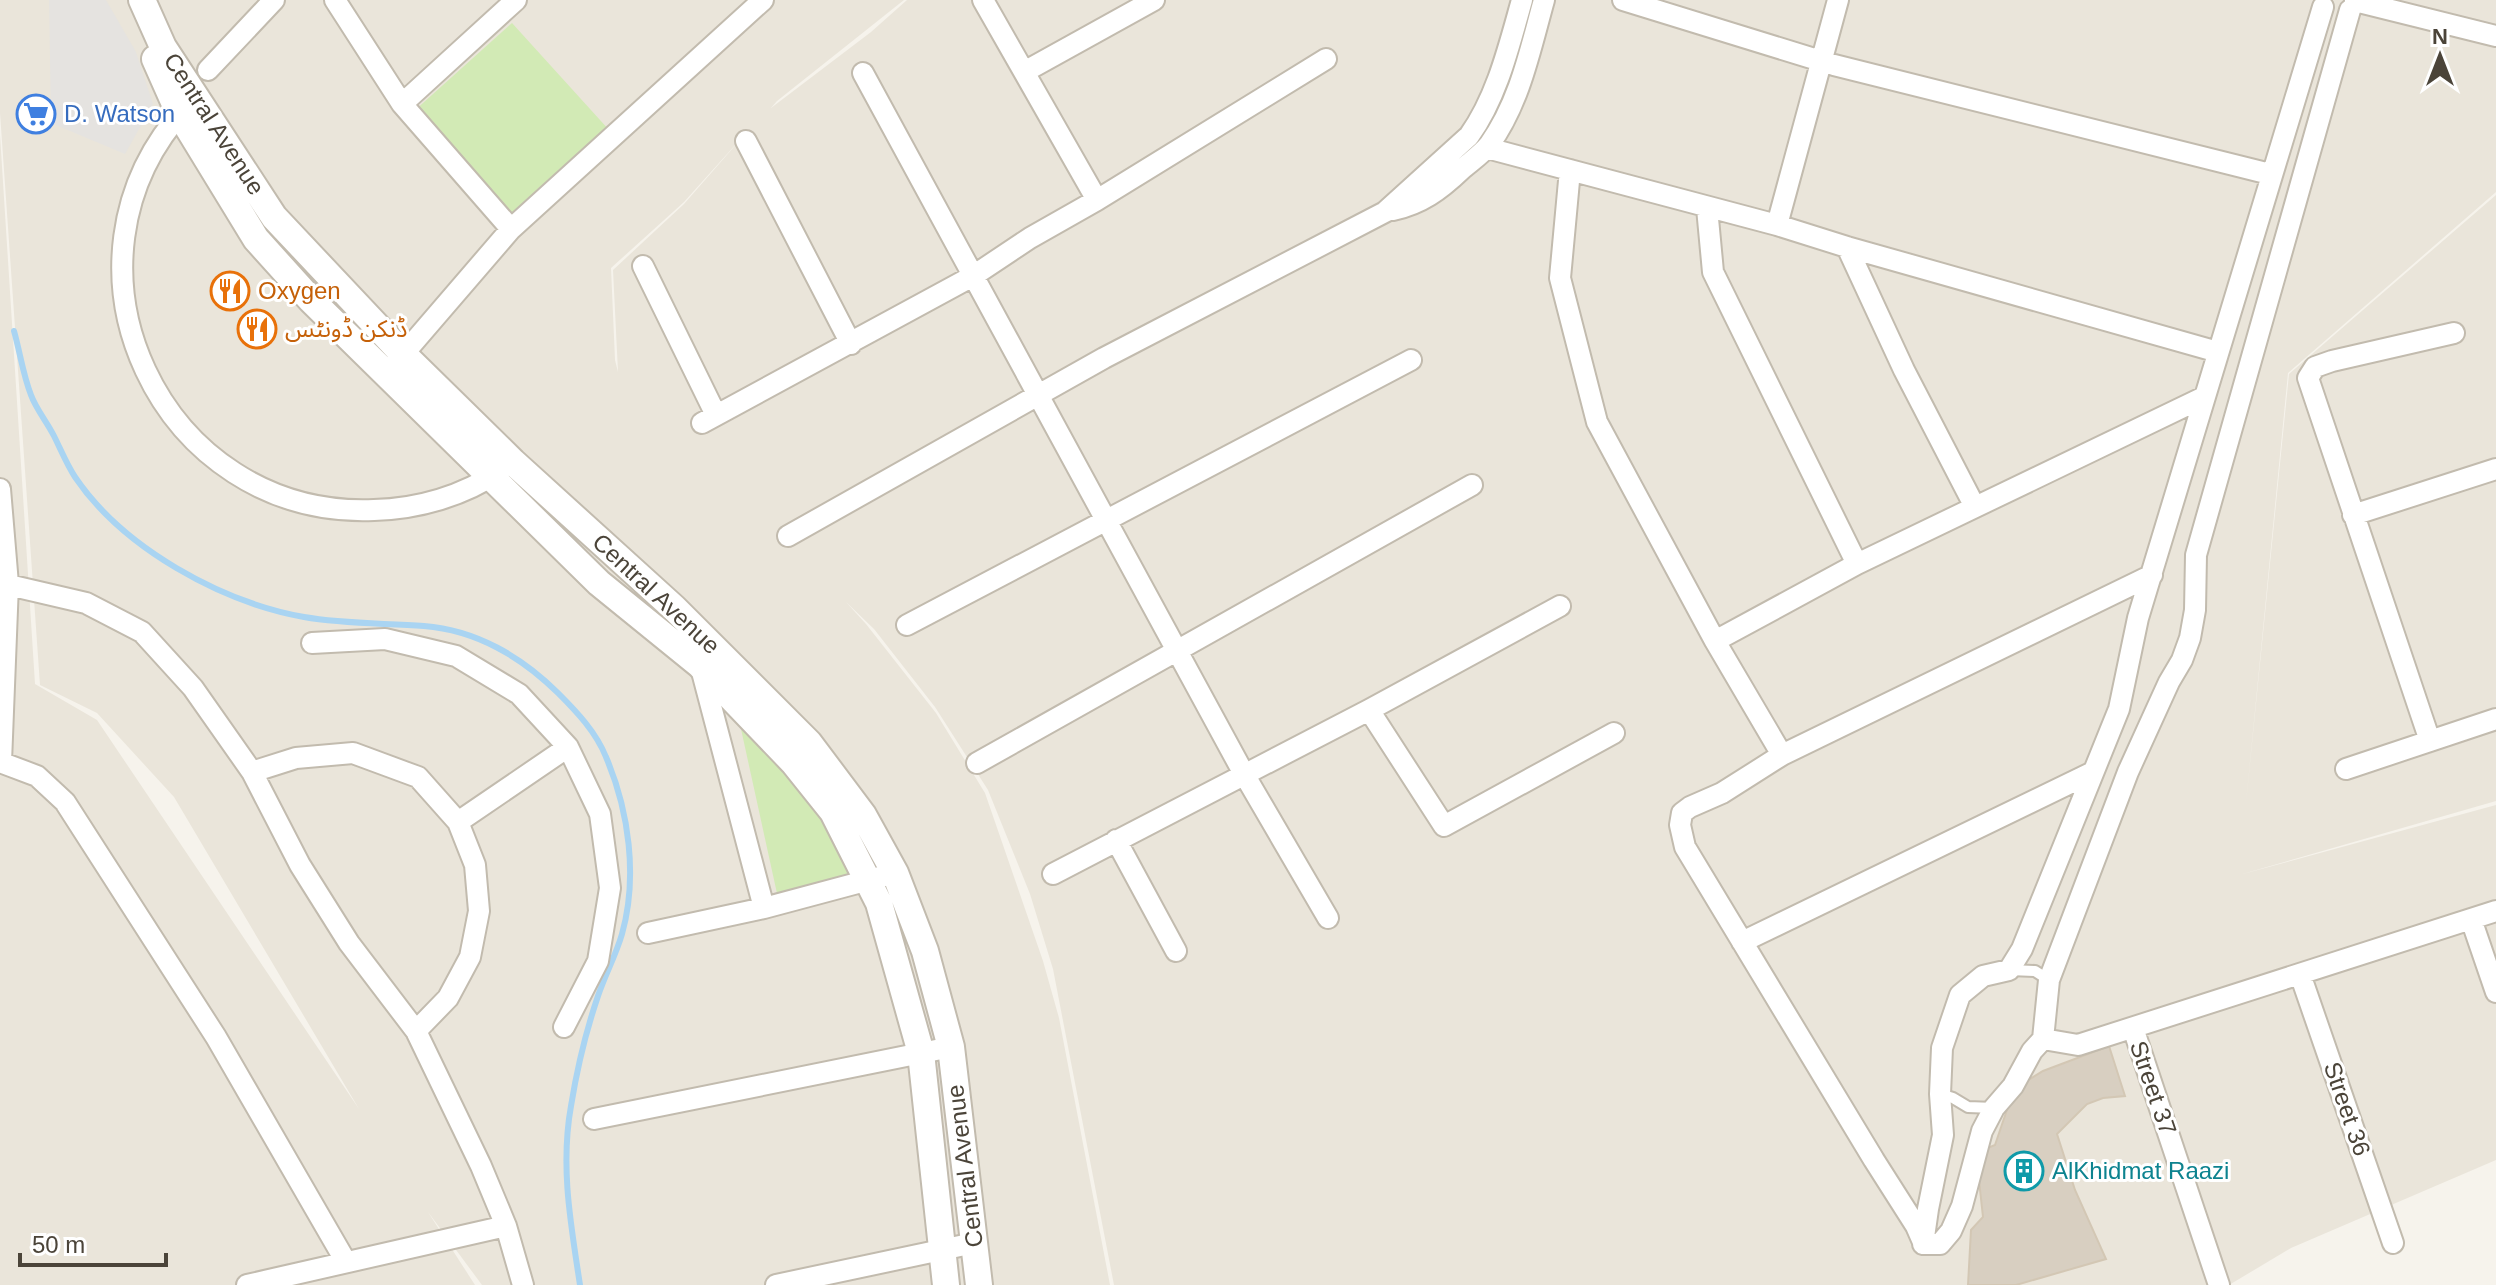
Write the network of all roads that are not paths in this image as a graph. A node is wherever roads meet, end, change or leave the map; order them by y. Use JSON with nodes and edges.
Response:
{"nodes":[{"id":1,"x":128,"y":0,"type":"edge"},
{"id":2,"x":142,"y":0,"type":"edge"},
{"id":3,"x":274,"y":0,"type":"edge"},
{"id":4,"x":335,"y":0,"type":"edge"},
{"id":5,"x":516,"y":0,"type":"edge"},
{"id":6,"x":763,"y":0,"type":"edge"},
{"id":7,"x":983,"y":0,"type":"edge"},
{"id":8,"x":1154,"y":0,"type":"edge"},
{"id":9,"x":1522,"y":0,"type":"edge"},
{"id":10,"x":1544,"y":0,"type":"edge"},
{"id":11,"x":1623,"y":0,"type":"edge"},
{"id":12,"x":1838,"y":0,"type":"edge"},
{"id":13,"x":2320,"y":2,"type":"edge"},
{"id":14,"x":2353,"y":4,"type":"edge"},
{"id":15,"x":2496,"y":36,"type":"edge"},
{"id":16,"x":1326,"y":59,"type":"dead end"},
{"id":17,"x":1822,"y":61,"type":"junction"},
{"id":18,"x":208,"y":70,"type":"dead end"},
{"id":19,"x":1024,"y":72,"type":"junction"},
{"id":20,"x":863,"y":73,"type":"dead end"},
{"id":21,"x":402,"y":104,"type":"junction"},
{"id":22,"x":187,"y":105,"type":"junction"},
{"id":23,"x":746,"y":141,"type":"dead end"},
{"id":24,"x":1487,"y":148,"type":"junction"},
{"id":25,"x":1570,"y":170,"type":"junction"},
{"id":26,"x":2270,"y":174,"type":"junction"},
{"id":27,"x":1097,"y":200,"type":"junction"},
{"id":28,"x":1707,"y":208,"type":"junction"},
{"id":29,"x":1385,"y":212,"type":"junction"},
{"id":30,"x":1777,"y":225,"type":"junction"},
{"id":31,"x":511,"y":229,"type":"junction"},
{"id":32,"x":1847,"y":247,"type":"junction"},
{"id":33,"x":643,"y":266,"type":"dead end"},
{"id":34,"x":973,"y":276,"type":"junction"},
{"id":35,"x":2454,"y":333,"type":"dead end"},
{"id":36,"x":851,"y":344,"type":"junction"},
{"id":37,"x":2218,"y":352,"type":"junction"},
{"id":38,"x":1411,"y":360,"type":"dead end"},
{"id":39,"x":395,"y":364,"type":"junction"},
{"id":40,"x":1038,"y":395,"type":"junction"},
{"id":41,"x":2204,"y":397,"type":"junction"},
{"id":42,"x":513,"y":462,"type":"junction"},
{"id":43,"x":2496,"y":469,"type":"edge"},
{"id":44,"x":491,"y":477,"type":"junction"},
{"id":45,"x":1472,"y":485,"type":"dead end"},
{"id":46,"x":0,"y":489,"type":"edge"},
{"id":47,"x":1975,"y":507,"type":"junction"},
{"id":48,"x":2353,"y":515,"type":"junction"},
{"id":49,"x":1106,"y":521,"type":"junction"},
{"id":50,"x":788,"y":536,"type":"dead end"},
{"id":51,"x":1857,"y":564,"type":"junction"},
{"id":52,"x":2152,"y":575,"type":"junction"},
{"id":53,"x":4,"y":583,"type":"edge"},
{"id":54,"x":1560,"y":606,"type":"dead end"},
{"id":55,"x":674,"y":608,"type":"junction"},
{"id":56,"x":907,"y":625,"type":"dead end"},
{"id":57,"x":1715,"y":641,"type":"junction"},
{"id":58,"x":312,"y":643,"type":"dead end"},
{"id":59,"x":1176,"y":650,"type":"junction"},
{"id":60,"x":700,"y":665,"type":"junction"},
{"id":61,"x":1369,"y":710,"type":"junction"},
{"id":62,"x":2496,"y":719,"type":"edge"},
{"id":63,"x":1614,"y":733,"type":"dead end"},
{"id":64,"x":2430,"y":741,"type":"junction"},
{"id":65,"x":568,"y":747,"type":"junction"},
{"id":66,"x":1782,"y":755,"type":"junction"},
{"id":67,"x":0,"y":762,"type":"edge"},
{"id":68,"x":977,"y":763,"type":"dead end"},
{"id":69,"x":2346,"y":769,"type":"dead end"},
{"id":70,"x":252,"y":772,"type":"junction"},
{"id":71,"x":2093,"y":772,"type":"junction"},
{"id":72,"x":1244,"y":774,"type":"junction"},
{"id":73,"x":458,"y":822,"type":"junction"},
{"id":74,"x":1116,"y":840,"type":"junction"},
{"id":75,"x":895,"y":873,"type":"junction"},
{"id":76,"x":1053,"y":874,"type":"dead end"},
{"id":77,"x":868,"y":882,"type":"junction"},
{"id":78,"x":764,"y":908,"type":"junction"},
{"id":79,"x":2496,"y":911,"type":"edge"},
{"id":80,"x":1328,"y":918,"type":"dead end"},
{"id":81,"x":2471,"y":919,"type":"junction"},
{"id":82,"x":648,"y":933,"type":"dead end"},
{"id":83,"x":1742,"y":942,"type":"junction"},
{"id":84,"x":1176,"y":951,"type":"dead end"},
{"id":85,"x":2009,"y":970,"type":"junction"},
{"id":86,"x":2300,"y":974,"type":"junction"},
{"id":87,"x":2049,"y":980,"type":"junction"},
{"id":88,"x":2496,"y":992,"type":"edge"},
{"id":89,"x":564,"y":1027,"type":"dead end"},
{"id":90,"x":2133,"y":1028,"type":"junction"},
{"id":91,"x":416,"y":1031,"type":"junction"},
{"id":92,"x":2043,"y":1039,"type":"junction"},
{"id":93,"x":951,"y":1047,"type":"junction"},
{"id":94,"x":921,"y":1053,"type":"junction"},
{"id":95,"x":1940,"y":1094,"type":"junction"},
{"id":96,"x":1994,"y":1108,"type":"junction"},
{"id":97,"x":594,"y":1119,"type":"dead end"},
{"id":98,"x":506,"y":1226,"type":"junction"},
{"id":99,"x":974,"y":1243,"type":"junction"},
{"id":100,"x":2393,"y":1243,"type":"dead end"},
{"id":101,"x":1923,"y":1244,"type":"junction"},
{"id":102,"x":941,"y":1250,"type":"junction"},
{"id":103,"x":346,"y":1262,"type":"junction"},
{"id":104,"x":247,"y":1285,"type":"edge"},
{"id":105,"x":523,"y":1285,"type":"edge"},
{"id":106,"x":776,"y":1285,"type":"edge"},
{"id":107,"x":946,"y":1285,"type":"edge"},
{"id":108,"x":979,"y":1285,"type":"edge"},
{"id":109,"x":2219,"y":1285,"type":"edge"}],
"edges":[{"from":1,"to":22,"type":"street","name":"Central Avenue"},
{"from":2,"to":22,"type":"street","name":"Central Avenue"},
{"from":3,"to":18,"type":"street"},
{"from":4,"to":21,"type":"street"},
{"from":5,"to":21,"type":"street"},
{"from":6,"to":31,"type":"street"},
{"from":7,"to":19,"type":"street"},
{"from":8,"to":19,"type":"street"},
{"from":9,"to":29,"type":"street"},
{"from":10,"to":24,"type":"street"},
{"from":11,"to":17,"type":"street"},
{"from":12,"to":17,"type":"street"},
{"from":13,"to":14,"type":"street"},
{"from":13,"to":26,"type":"street"},
{"from":14,"to":15,"type":"street"},
{"from":14,"to":87,"type":"street"},
{"from":16,"to":27,"type":"street"},
{"from":17,"to":26,"type":"street"},
{"from":17,"to":30,"type":"street"},
{"from":19,"to":27,"type":"street"},
{"from":20,"to":34,"type":"street"},
{"from":21,"to":31,"type":"street"},
{"from":22,"to":39,"type":"street","name":"Central Avenue"},
{"from":22,"to":44,"type":"street"},
{"from":23,"to":36,"type":"street"},
{"from":24,"to":25,"type":"street"},
{"from":24,"to":29,"type":"street"},
{"from":25,"to":28,"type":"street"},
{"from":25,"to":57,"type":"street"},
{"from":26,"to":37,"type":"street"},
{"from":27,"to":34,"type":"street"},
{"from":28,"to":30,"type":"street"},
{"from":28,"to":51,"type":"street"},
{"from":29,"to":40,"type":"street"},
{"from":30,"to":32,"type":"street"},
{"from":31,"to":39,"type":"street"},
{"from":32,"to":37,"type":"street"},
{"from":32,"to":47,"type":"street"},
{"from":33,"to":36,"type":"street"},
{"from":34,"to":36,"type":"street"},
{"from":34,"to":40,"type":"street"},
{"from":35,"to":48,"type":"street"},
{"from":37,"to":41,"type":"street"},
{"from":38,"to":49,"type":"street"},
{"from":39,"to":42,"type":"street","name":"Central Avenue"},
{"from":39,"to":44,"type":"street","name":"Central Avenue"},
{"from":40,"to":49,"type":"street"},
{"from":40,"to":50,"type":"street"},
{"from":41,"to":47,"type":"street"},
{"from":41,"to":52,"type":"street"},
{"from":42,"to":44,"type":"street"},
{"from":42,"to":55,"type":"street","name":"Central Avenue"},
{"from":43,"to":48,"type":"street"},
{"from":44,"to":60,"type":"street","name":"Central Avenue"},
{"from":45,"to":59,"type":"street"},
{"from":46,"to":53,"type":"street"},
{"from":47,"to":51,"type":"street"},
{"from":48,"to":64,"type":"street"},
{"from":49,"to":56,"type":"street"},
{"from":49,"to":59,"type":"street"},
{"from":51,"to":57,"type":"street"},
{"from":52,"to":66,"type":"street"},
{"from":52,"to":71,"type":"street"},
{"from":53,"to":67,"type":"street"},
{"from":53,"to":70,"type":"street"},
{"from":54,"to":61,"type":"street"},
{"from":55,"to":60,"type":"street"},
{"from":55,"to":75,"type":"street","name":"Central Avenue"},
{"from":57,"to":66,"type":"street"},
{"from":58,"to":65,"type":"street"},
{"from":59,"to":68,"type":"street"},
{"from":59,"to":72,"type":"street"},
{"from":60,"to":77,"type":"street","name":"Central Avenue"},
{"from":60,"to":78,"type":"street"},
{"from":61,"to":63,"type":"street"},
{"from":61,"to":72,"type":"street"},
{"from":62,"to":64,"type":"street"},
{"from":64,"to":69,"type":"street"},
{"from":65,"to":73,"type":"street"},
{"from":65,"to":89,"type":"street"},
{"from":66,"to":83,"type":"street"},
{"from":67,"to":103,"type":"street"},
{"from":70,"to":73,"type":"street"},
{"from":70,"to":91,"type":"street"},
{"from":71,"to":83,"type":"street"},
{"from":71,"to":85,"type":"street"},
{"from":72,"to":74,"type":"street"},
{"from":72,"to":80,"type":"street"},
{"from":73,"to":91,"type":"street"},
{"from":74,"to":76,"type":"street"},
{"from":74,"to":84,"type":"street"},
{"from":75,"to":77,"type":"street"},
{"from":75,"to":93,"type":"street","name":"Central Avenue"},
{"from":77,"to":78,"type":"street"},
{"from":77,"to":94,"type":"street","name":"Central Avenue"},
{"from":78,"to":82,"type":"street"},
{"from":79,"to":81,"type":"street"},
{"from":81,"to":86,"type":"street"},
{"from":81,"to":88,"type":"street"},
{"from":83,"to":101,"type":"street"},
{"from":85,"to":87,"type":"lane"},
{"from":85,"to":95,"type":"street"},
{"from":86,"to":90,"type":"street"},
{"from":86,"to":100,"type":"street","name":"Street 36"},
{"from":87,"to":92,"type":"street"},
{"from":90,"to":92,"type":"street"},
{"from":90,"to":109,"type":"street","name":"Street 37"},
{"from":91,"to":98,"type":"street"},
{"from":92,"to":96,"type":"street"},
{"from":93,"to":94,"type":"street"},
{"from":93,"to":99,"type":"street","name":"Central Avenue"},
{"from":94,"to":97,"type":"street"},
{"from":94,"to":102,"type":"street","name":"Central Avenue"},
{"from":95,"to":96,"type":"lane"},
{"from":95,"to":101,"type":"street"},
{"from":96,"to":101,"type":"street"},
{"from":98,"to":103,"type":"street"},
{"from":98,"to":105,"type":"street"},
{"from":99,"to":102,"type":"street"},
{"from":99,"to":108,"type":"street","name":"Central Avenue"},
{"from":102,"to":106,"type":"street"},
{"from":102,"to":107,"type":"street","name":"Central Avenue"},
{"from":103,"to":104,"type":"street"}]}
